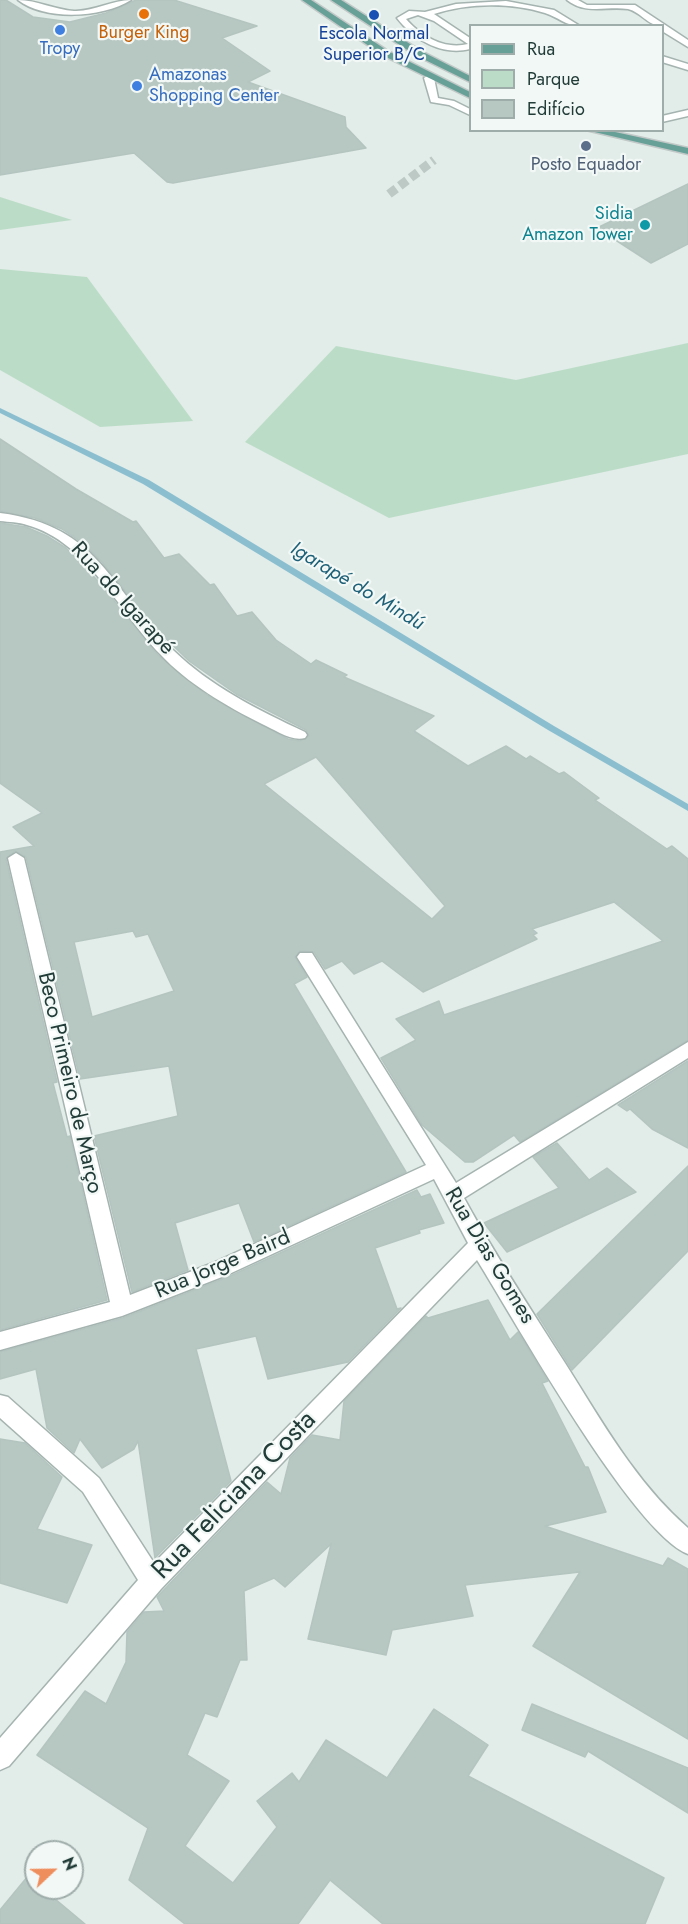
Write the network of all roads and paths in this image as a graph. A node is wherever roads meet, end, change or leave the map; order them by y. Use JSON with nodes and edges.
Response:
{"nodes":[{"id":1,"x":22,"y":0,"type":"edge"},
{"id":2,"x":127,"y":0,"type":"edge"},
{"id":3,"x":306,"y":0,"type":"edge"},
{"id":4,"x":335,"y":0,"type":"edge"},
{"id":5,"x":572,"y":0,"type":"edge"},
{"id":6,"x":427,"y":14,"type":"junction"},
{"id":7,"x":573,"y":24,"type":"edge"},
{"id":8,"x":658,"y":24,"type":"edge"},
{"id":9,"x":664,"y":28,"type":"edge"},
{"id":10,"x":422,"y":35,"type":"junction"},
{"id":11,"x":395,"y":38,"type":"junction"},
{"id":12,"x":469,"y":43,"type":"edge"},
{"id":13,"x":688,"y":44,"type":"edge"},
{"id":14,"x":469,"y":45,"type":"edge"},
{"id":15,"x":664,"y":59,"type":"edge"},
{"id":16,"x":688,"y":67,"type":"edge"},
{"id":17,"x":429,"y":78,"type":"junction"},
{"id":18,"x":469,"y":78,"type":"edge"},
{"id":19,"x":469,"y":94,"type":"edge"},
{"id":20,"x":469,"y":112,"type":"edge"},
{"id":21,"x":688,"y":113,"type":"edge"},
{"id":22,"x":664,"y":119,"type":"edge"},
{"id":23,"x":599,"y":132,"type":"edge"},
{"id":24,"x":651,"y":132,"type":"edge"},
{"id":25,"x":676,"y":137,"type":"dead end"},
{"id":26,"x":688,"y":151,"type":"edge"},
{"id":27,"x":0,"y":517,"type":"edge"},
{"id":28,"x":299,"y":735,"type":"dead end"},
{"id":29,"x":16,"y":858,"type":"dead end"},
{"id":30,"x":306,"y":957,"type":"dead end"},
{"id":31,"x":688,"y":1049,"type":"edge"},
{"id":32,"x":438,"y":1168,"type":"junction"},
{"id":33,"x":451,"y":1196,"type":"junction"},
{"id":34,"x":480,"y":1245,"type":"junction"},
{"id":35,"x":122,"y":1307,"type":"junction"},
{"id":36,"x":0,"y":1341,"type":"edge"},
{"id":37,"x":0,"y":1404,"type":"edge"},
{"id":38,"x":688,"y":1543,"type":"edge"},
{"id":39,"x":152,"y":1581,"type":"junction"},
{"id":40,"x":0,"y":1757,"type":"edge"}],
"edges":[{"from":1,"to":2,"type":"street"},
{"from":3,"to":17,"type":"main road"},
{"from":4,"to":11,"type":"main road"},
{"from":5,"to":8,"type":"street"},
{"from":6,"to":7,"type":"street"},
{"from":6,"to":10,"type":"street"},
{"from":6,"to":12,"type":"street"},
{"from":9,"to":13,"type":"street"},
{"from":10,"to":11,"type":"street"},
{"from":10,"to":14,"type":"street"},
{"from":11,"to":18,"type":"main road"},
{"from":15,"to":16,"type":"street"},
{"from":17,"to":19,"type":"main road"},
{"from":17,"to":20,"type":"street"},
{"from":21,"to":22,"type":"street"},
{"from":23,"to":26,"type":"main road"},
{"from":24,"to":25,"type":"main road"},
{"from":27,"to":28,"type":"street","name":"Rua do Igarapé"},
{"from":29,"to":35,"type":"street","name":"Beco Primeiro de Março"},
{"from":30,"to":32,"type":"street","name":"Rua Dias Gomes"},
{"from":31,"to":33,"type":"street"},
{"from":32,"to":33,"type":"street","name":"Rua Dias Gomes"},
{"from":32,"to":35,"type":"street","name":"Rua Jorge Baird"},
{"from":33,"to":34,"type":"street","name":"Rua Dias Gomes"},
{"from":34,"to":38,"type":"street","name":"Rua Dias Gomes"},
{"from":34,"to":39,"type":"street","name":"Rua Feliciana Costa"},
{"from":35,"to":36,"type":"street","name":"Rua Jorge Baird"},
{"from":37,"to":39,"type":"street"},
{"from":39,"to":40,"type":"street","name":"Rua Feliciana Costa"}]}
